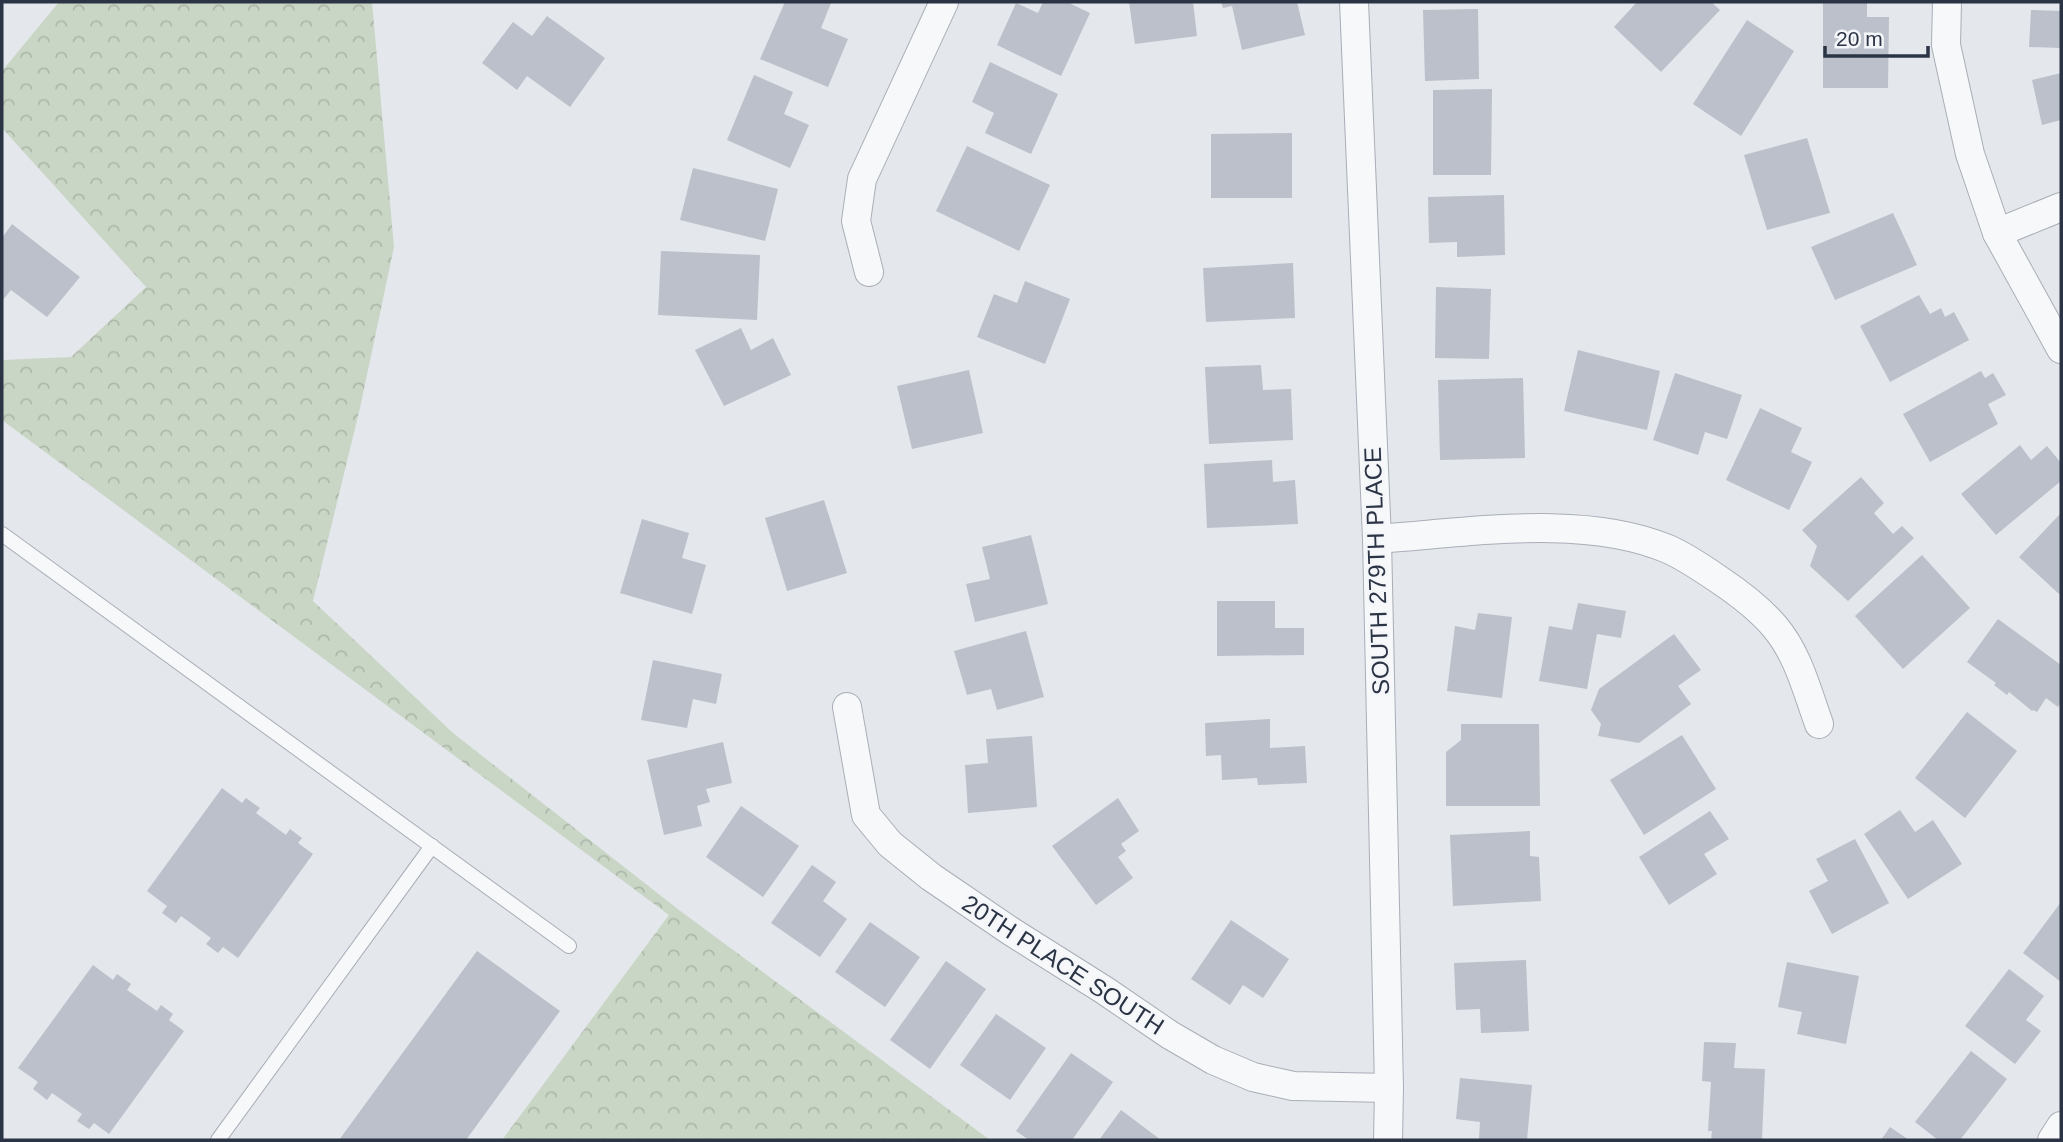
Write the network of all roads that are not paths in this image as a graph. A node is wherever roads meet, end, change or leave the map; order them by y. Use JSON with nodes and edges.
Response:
{"nodes":[{"id":1,"x":944,"y":2,"type":"edge"},
{"id":2,"x":1354,"y":2,"type":"edge"},
{"id":3,"x":1947,"y":2,"type":"edge"},
{"id":4,"x":2061,"y":206,"type":"edge"},
{"id":5,"x":1997,"y":233,"type":"junction"},
{"id":6,"x":869,"y":272,"type":"dead end"},
{"id":7,"x":2061,"y":349,"type":"edge"},
{"id":8,"x":2,"y":534,"type":"edge"},
{"id":9,"x":1377,"y":539,"type":"junction"},
{"id":10,"x":847,"y":707,"type":"dead end"},
{"id":11,"x":1818,"y":724,"type":"dead end"},
{"id":12,"x":432,"y":846,"type":"junction"},
{"id":13,"x":569,"y":946,"type":"dead end"},
{"id":14,"x":1389,"y":1088,"type":"junction"},
{"id":15,"x":2061,"y":1126,"type":"edge"},
{"id":16,"x":218,"y":1140,"type":"edge"},
{"id":17,"x":1388,"y":1140,"type":"edge"},
{"id":18,"x":2052,"y":1140,"type":"edge"}],
"edges":[{"from":1,"to":6,"type":"street"},
{"from":2,"to":9,"type":"street","name":"SOUTH 279TH PLACE"},
{"from":3,"to":5,"type":"street"},
{"from":4,"to":5,"type":"street"},
{"from":5,"to":7,"type":"street"},
{"from":8,"to":12,"type":"lane"},
{"from":9,"to":11,"type":"street"},
{"from":9,"to":14,"type":"street","name":"SOUTH 279TH PLACE"},
{"from":10,"to":14,"type":"street","name":"20TH PLACE SOUTH"},
{"from":12,"to":13,"type":"lane"},
{"from":12,"to":16,"type":"lane"},
{"from":14,"to":17,"type":"street","name":"SOUTH 279TH PLACE"},
{"from":15,"to":18,"type":"street"}]}
